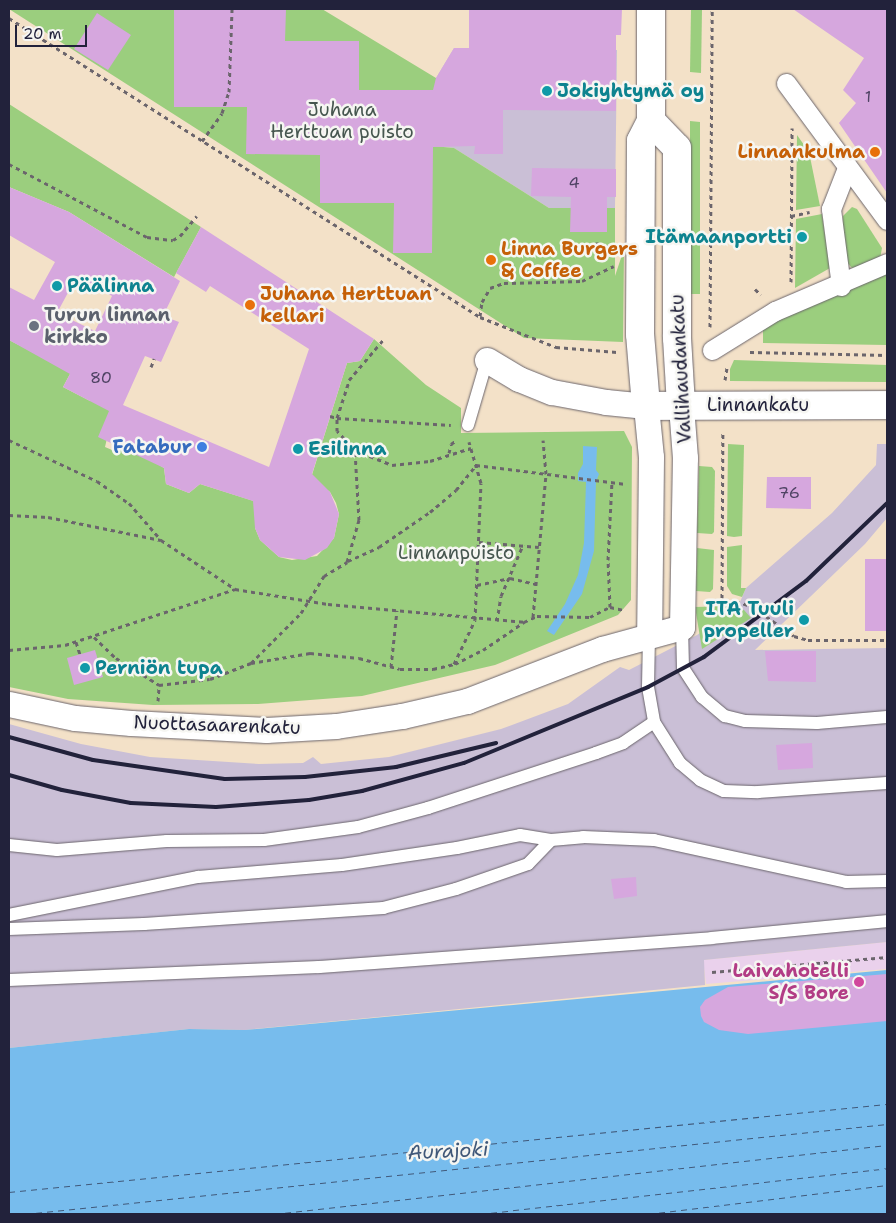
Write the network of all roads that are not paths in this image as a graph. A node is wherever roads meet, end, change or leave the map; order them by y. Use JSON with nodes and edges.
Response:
{"nodes":[{"id":1,"x":651,"y":9,"type":"edge"},
{"id":2,"x":786,"y":83,"type":"dead end"},
{"id":3,"x":651,"y":121,"type":"junction"},
{"id":4,"x":847,"y":168,"type":"junction"},
{"id":5,"x":887,"y":220,"type":"edge"},
{"id":6,"x":887,"y":263,"type":"edge"},
{"id":7,"x":840,"y":286,"type":"junction"},
{"id":8,"x":712,"y":350,"type":"road end"},
{"id":9,"x":487,"y":360,"type":"joint"},
{"id":10,"x":887,"y":405,"type":"edge"},
{"id":11,"x":646,"y":406,"type":"junction"},
{"id":12,"x":682,"y":406,"type":"junction"},
{"id":13,"x":468,"y":426,"type":"road end"},
{"id":14,"x":682,"y":627,"type":"junction"},
{"id":15,"x":649,"y":635,"type":"junction"},
{"id":16,"x":9,"y":704,"type":"edge"},
{"id":17,"x":887,"y":717,"type":"edge"},
{"id":18,"x":654,"y":722,"type":"junction"},
{"id":19,"x":887,"y":783,"type":"edge"},
{"id":20,"x":551,"y":840,"type":"junction"},
{"id":21,"x":9,"y":846,"type":"edge"},
{"id":22,"x":887,"y":881,"type":"edge"},
{"id":23,"x":9,"y":915,"type":"edge"},
{"id":24,"x":887,"y":921,"type":"edge"},
{"id":25,"x":9,"y":929,"type":"edge"},
{"id":26,"x":9,"y":980,"type":"edge"}],
"edges":[{"from":1,"to":3,"type":"street","name":"Vallihaudankatu"},
{"from":2,"to":4,"type":"street"},
{"from":3,"to":11,"type":"street","name":"Vallihaudankatu"},
{"from":3,"to":12,"type":"street","name":"Vallihaudankatu"},
{"from":4,"to":5,"type":"street"},
{"from":4,"to":7,"type":"street"},
{"from":6,"to":7,"type":"street"},
{"from":7,"to":8,"type":"street"},
{"from":9,"to":11,"type":"street","name":"Linnankatu"},
{"from":9,"to":13,"type":"lane"},
{"from":10,"to":12,"type":"street","name":"Linnankatu"},
{"from":11,"to":12,"type":"street","name":"Linnankatu"},
{"from":11,"to":15,"type":"street","name":"Vallihaudankatu"},
{"from":12,"to":14,"type":"street","name":"Vallihaudankatu"},
{"from":14,"to":15,"type":"street","name":"Nuottasaarenkatu"},
{"from":14,"to":17,"type":"lane"},
{"from":15,"to":16,"type":"street","name":"Nuottasaarenkatu"},
{"from":15,"to":18,"type":"lane"},
{"from":18,"to":19,"type":"lane"},
{"from":18,"to":21,"type":"lane"},
{"from":20,"to":22,"type":"lane"},
{"from":20,"to":23,"type":"lane"},
{"from":20,"to":25,"type":"lane"},
{"from":24,"to":26,"type":"lane"}]}
